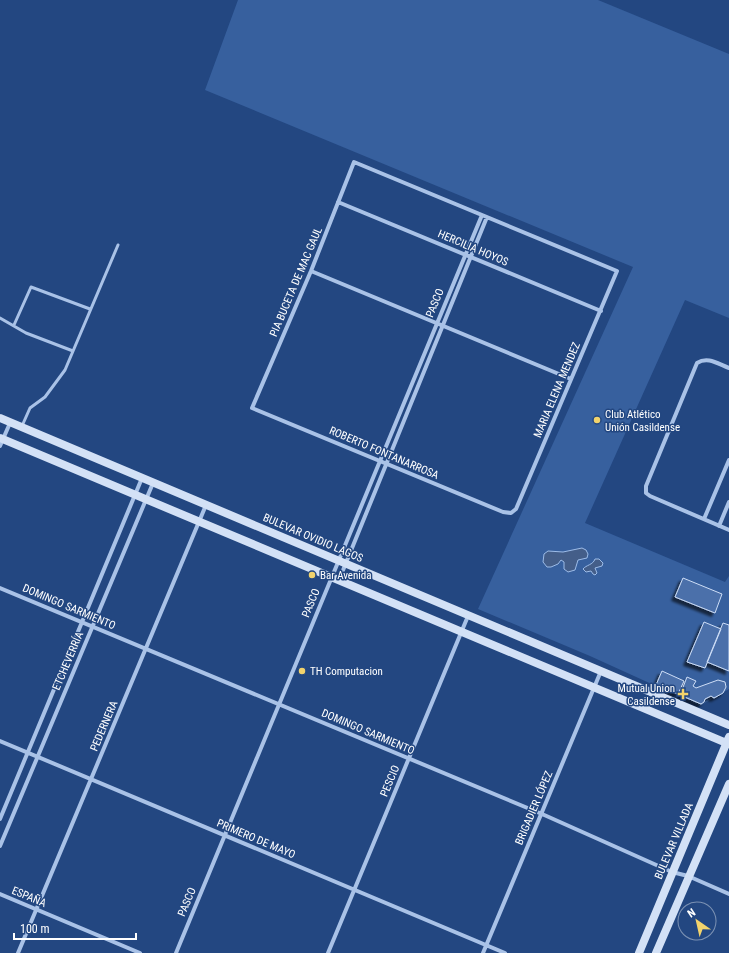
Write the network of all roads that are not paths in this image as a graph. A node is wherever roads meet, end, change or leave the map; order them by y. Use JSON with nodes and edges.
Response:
{"nodes":[{"id":1,"x":338,"y":202,"type":"junction"},
{"id":2,"x":482,"y":215,"type":"junction"},
{"id":3,"x":487,"y":217,"type":"junction"},
{"id":4,"x":118,"y":245,"type":"dead end"},
{"id":5,"x":465,"y":255,"type":"junction"},
{"id":6,"x":472,"y":257,"type":"junction"},
{"id":7,"x":311,"y":271,"type":"junction"},
{"id":8,"x":90,"y":309,"type":"junction"},
{"id":9,"x":601,"y":311,"type":"junction"},
{"id":10,"x":0,"y":318,"type":"edge"},
{"id":11,"x":437,"y":324,"type":"junction"},
{"id":12,"x":14,"y":325,"type":"junction"},
{"id":13,"x":443,"y":326,"type":"junction"},
{"id":14,"x":73,"y":350,"type":"junction"},
{"id":15,"x":729,"y":368,"type":"edge"},
{"id":16,"x":571,"y":379,"type":"junction"},
{"id":17,"x":252,"y":408,"type":"joint"},
{"id":18,"x":0,"y":418,"type":"edge"},
{"id":19,"x":10,"y":422,"type":"junction"},
{"id":20,"x":22,"y":428,"type":"junction"},
{"id":21,"x":1,"y":441,"type":"edge"},
{"id":22,"x":729,"y":460,"type":"edge"},
{"id":23,"x":380,"y":461,"type":"junction"},
{"id":24,"x":387,"y":464,"type":"junction"},
{"id":25,"x":142,"y":478,"type":"junction"},
{"id":26,"x":153,"y":483,"type":"junction"},
{"id":27,"x":135,"y":494,"type":"junction"},
{"id":28,"x":146,"y":499,"type":"junction"},
{"id":29,"x":729,"y":502,"type":"edge"},
{"id":30,"x":206,"y":505,"type":"junction"},
{"id":31,"x":511,"y":514,"type":"joint"},
{"id":32,"x":704,"y":519,"type":"junction"},
{"id":33,"x":199,"y":521,"type":"junction"},
{"id":34,"x":719,"y":526,"type":"junction"},
{"id":35,"x":729,"y":530,"type":"edge"},
{"id":36,"x":342,"y":562,"type":"junction"},
{"id":37,"x":335,"y":578,"type":"junction"},
{"id":38,"x":0,"y":588,"type":"edge"},
{"id":39,"x":469,"y":615,"type":"junction"},
{"id":40,"x":82,"y":622,"type":"junction"},
{"id":41,"x":92,"y":626,"type":"junction"},
{"id":42,"x":462,"y":631,"type":"junction"},
{"id":43,"x":146,"y":649,"type":"junction"},
{"id":44,"x":602,"y":671,"type":"junction"},
{"id":45,"x":595,"y":687,"type":"junction"},
{"id":46,"x":279,"y":704,"type":"junction"},
{"id":47,"x":729,"y":725,"type":"edge"},
{"id":48,"x":0,"y":741,"type":"edge"},
{"id":49,"x":728,"y":741,"type":"edge"},
{"id":50,"x":28,"y":753,"type":"junction"},
{"id":51,"x":38,"y":757,"type":"junction"},
{"id":52,"x":409,"y":759,"type":"junction"},
{"id":53,"x":91,"y":779,"type":"junction"},
{"id":54,"x":729,"y":784,"type":"edge"},
{"id":55,"x":542,"y":814,"type":"junction"},
{"id":56,"x":0,"y":819,"type":"edge"},
{"id":57,"x":225,"y":835,"type":"junction"},
{"id":58,"x":0,"y":846,"type":"edge"},
{"id":59,"x":672,"y":872,"type":"junction"},
{"id":60,"x":688,"y":876,"type":"junction"},
{"id":61,"x":354,"y":890,"type":"junction"},
{"id":62,"x":0,"y":894,"type":"edge"},
{"id":63,"x":729,"y":894,"type":"edge"},
{"id":64,"x":36,"y":909,"type":"junction"},
{"id":65,"x":487,"y":945,"type":"junction"},
{"id":66,"x":18,"y":953,"type":"edge"},
{"id":67,"x":140,"y":953,"type":"edge"},
{"id":68,"x":176,"y":953,"type":"edge"},
{"id":69,"x":328,"y":953,"type":"edge"},
{"id":70,"x":483,"y":953,"type":"edge"},
{"id":71,"x":505,"y":953,"type":"edge"},
{"id":72,"x":638,"y":953,"type":"edge"},
{"id":73,"x":656,"y":953,"type":"edge"}],
"edges":[{"from":1,"to":2,"type":"street","name":"PIA BUCETA DE MAC GAUL"},
{"from":1,"to":5,"type":"street","name":"HERCILIA HOYOS"},
{"from":1,"to":7,"type":"street","name":"PIA BUCETA DE MAC GAUL"},
{"from":2,"to":3,"type":"street"},
{"from":2,"to":5,"type":"street","name":"PASCO"},
{"from":3,"to":6,"type":"street","name":"PASCO"},
{"from":3,"to":9,"type":"street","name":"MARIA ELENA MENDEZ"},
{"from":4,"to":8,"type":"lane"},
{"from":5,"to":6,"type":"street","name":"HERCILIA HOYOS"},
{"from":5,"to":11,"type":"street","name":"PASCO"},
{"from":6,"to":9,"type":"street","name":"HERCILIA HOYOS"},
{"from":6,"to":13,"type":"street","name":"PASCO"},
{"from":7,"to":11,"type":"street"},
{"from":7,"to":17,"type":"street","name":"PIA BUCETA DE MAC GAUL"},
{"from":8,"to":12,"type":"lane"},
{"from":8,"to":14,"type":"lane"},
{"from":9,"to":16,"type":"street","name":"MARIA ELENA MENDEZ"},
{"from":10,"to":12,"type":"lane"},
{"from":11,"to":13,"type":"street"},
{"from":11,"to":23,"type":"street","name":"PASCO"},
{"from":12,"to":14,"type":"lane"},
{"from":13,"to":16,"type":"street"},
{"from":13,"to":24,"type":"street","name":"PASCO"},
{"from":14,"to":20,"type":"lane"},
{"from":15,"to":32,"type":"street"},
{"from":16,"to":31,"type":"street","name":"MARIA ELENA MENDEZ"},
{"from":17,"to":23,"type":"street","name":"ROBERTO FONTANARROSA"},
{"from":18,"to":19,"type":"main road","name":"BULEVAR OVIDIO LAGOS"},
{"from":19,"to":20,"type":"main road","name":"BULEVAR OVIDIO LAGOS"},
{"from":19,"to":21,"type":"street"},
{"from":20,"to":25,"type":"main road","name":"BULEVAR OVIDIO LAGOS"},
{"from":21,"to":27,"type":"main road"},
{"from":22,"to":32,"type":"street"},
{"from":23,"to":24,"type":"street","name":"ROBERTO FONTANARROSA"},
{"from":23,"to":36,"type":"street","name":"PASCO"},
{"from":24,"to":31,"type":"street","name":"ROBERTO FONTANARROSA"},
{"from":24,"to":36,"type":"street","name":"PASCO"},
{"from":25,"to":26,"type":"main road","name":"BULEVAR OVIDIO LAGOS"},
{"from":25,"to":27,"type":"street","name":"ETCHEVERRÍA"},
{"from":26,"to":28,"type":"street","name":"ETCHEVERRÍA"},
{"from":26,"to":30,"type":"main road","name":"BULEVAR OVIDIO LAGOS"},
{"from":27,"to":28,"type":"main road"},
{"from":27,"to":40,"type":"street","name":"ETCHEVERRÍA"},
{"from":28,"to":33,"type":"main road"},
{"from":28,"to":41,"type":"street","name":"ETCHEVERRÍA"},
{"from":29,"to":34,"type":"street"},
{"from":30,"to":33,"type":"street","name":"PEDERNERA"},
{"from":30,"to":36,"type":"main road","name":"BULEVAR OVIDIO LAGOS"},
{"from":32,"to":34,"type":"street"},
{"from":33,"to":37,"type":"main road"},
{"from":33,"to":43,"type":"street","name":"PEDERNERA"},
{"from":34,"to":35,"type":"street"},
{"from":36,"to":37,"type":"street","name":"PASCO"},
{"from":36,"to":37,"type":"street","name":"PASCO"},
{"from":36,"to":39,"type":"main road","name":"BULEVAR OVIDIO LAGOS"},
{"from":37,"to":42,"type":"main road"},
{"from":37,"to":46,"type":"street","name":"PASCO"},
{"from":38,"to":40,"type":"street","name":"DOMINGO SARMIENTO"},
{"from":39,"to":42,"type":"street","name":"PESCIO"},
{"from":39,"to":44,"type":"main road","name":"BULEVAR OVIDIO LAGOS"},
{"from":40,"to":41,"type":"street","name":"DOMINGO SARMIENTO"},
{"from":40,"to":50,"type":"street","name":"ETCHEVERRÍA"},
{"from":41,"to":43,"type":"street","name":"DOMINGO SARMIENTO"},
{"from":41,"to":51,"type":"street","name":"ETCHEVERRÍA"},
{"from":42,"to":45,"type":"main road"},
{"from":42,"to":52,"type":"street","name":"PESCIO"},
{"from":43,"to":46,"type":"street","name":"DOMINGO SARMIENTO"},
{"from":43,"to":53,"type":"street","name":"PEDERNERA"},
{"from":44,"to":45,"type":"street","name":"BRIGADIER LÓPEZ"},
{"from":44,"to":47,"type":"main road","name":"BULEVAR OVIDIO LAGOS"},
{"from":45,"to":49,"type":"main road"},
{"from":45,"to":55,"type":"street","name":"BRIGADIER LÓPEZ"},
{"from":46,"to":52,"type":"street","name":"DOMINGO SARMIENTO"},
{"from":46,"to":57,"type":"street","name":"PASCO"},
{"from":48,"to":50,"type":"street","name":"PRIMERO DE MAYO"},
{"from":49,"to":59,"type":"main road","name":"BULEVAR VILLADA"},
{"from":50,"to":51,"type":"street","name":"PRIMERO DE MAYO"},
{"from":50,"to":56,"type":"street","name":"ETCHEVERRÍA"},
{"from":51,"to":53,"type":"street","name":"PRIMERO DE MAYO"},
{"from":51,"to":58,"type":"street","name":"ETCHEVERRÍA"},
{"from":52,"to":55,"type":"street","name":"DOMINGO SARMIENTO"},
{"from":52,"to":61,"type":"street","name":"PESCIO"},
{"from":53,"to":57,"type":"street","name":"PRIMERO DE MAYO"},
{"from":53,"to":64,"type":"street","name":"PEDERNERA"},
{"from":54,"to":60,"type":"main road"},
{"from":55,"to":59,"type":"street","name":"DOMINGO SARMIENTO"},
{"from":55,"to":65,"type":"street","name":"BRIGADIER LÓPEZ"},
{"from":57,"to":61,"type":"street","name":"PRIMERO DE MAYO"},
{"from":57,"to":68,"type":"street","name":"PASCO"},
{"from":59,"to":60,"type":"street","name":"DOMINGO SARMIENTO"},
{"from":59,"to":72,"type":"main road","name":"BULEVAR VILLADA"},
{"from":60,"to":63,"type":"street","name":"DOMINGO SARMIENTO"},
{"from":60,"to":73,"type":"main road"},
{"from":61,"to":65,"type":"street","name":"PRIMERO DE MAYO"},
{"from":61,"to":69,"type":"street","name":"PESCIO"},
{"from":62,"to":64,"type":"street","name":"ESPAÑA"},
{"from":64,"to":66,"type":"street","name":"PEDERNERA"},
{"from":64,"to":67,"type":"street","name":"ESPAÑA"},
{"from":65,"to":70,"type":"street","name":"BRIGADIER LÓPEZ"},
{"from":65,"to":71,"type":"street","name":"PRIMERO DE MAYO"}]}
